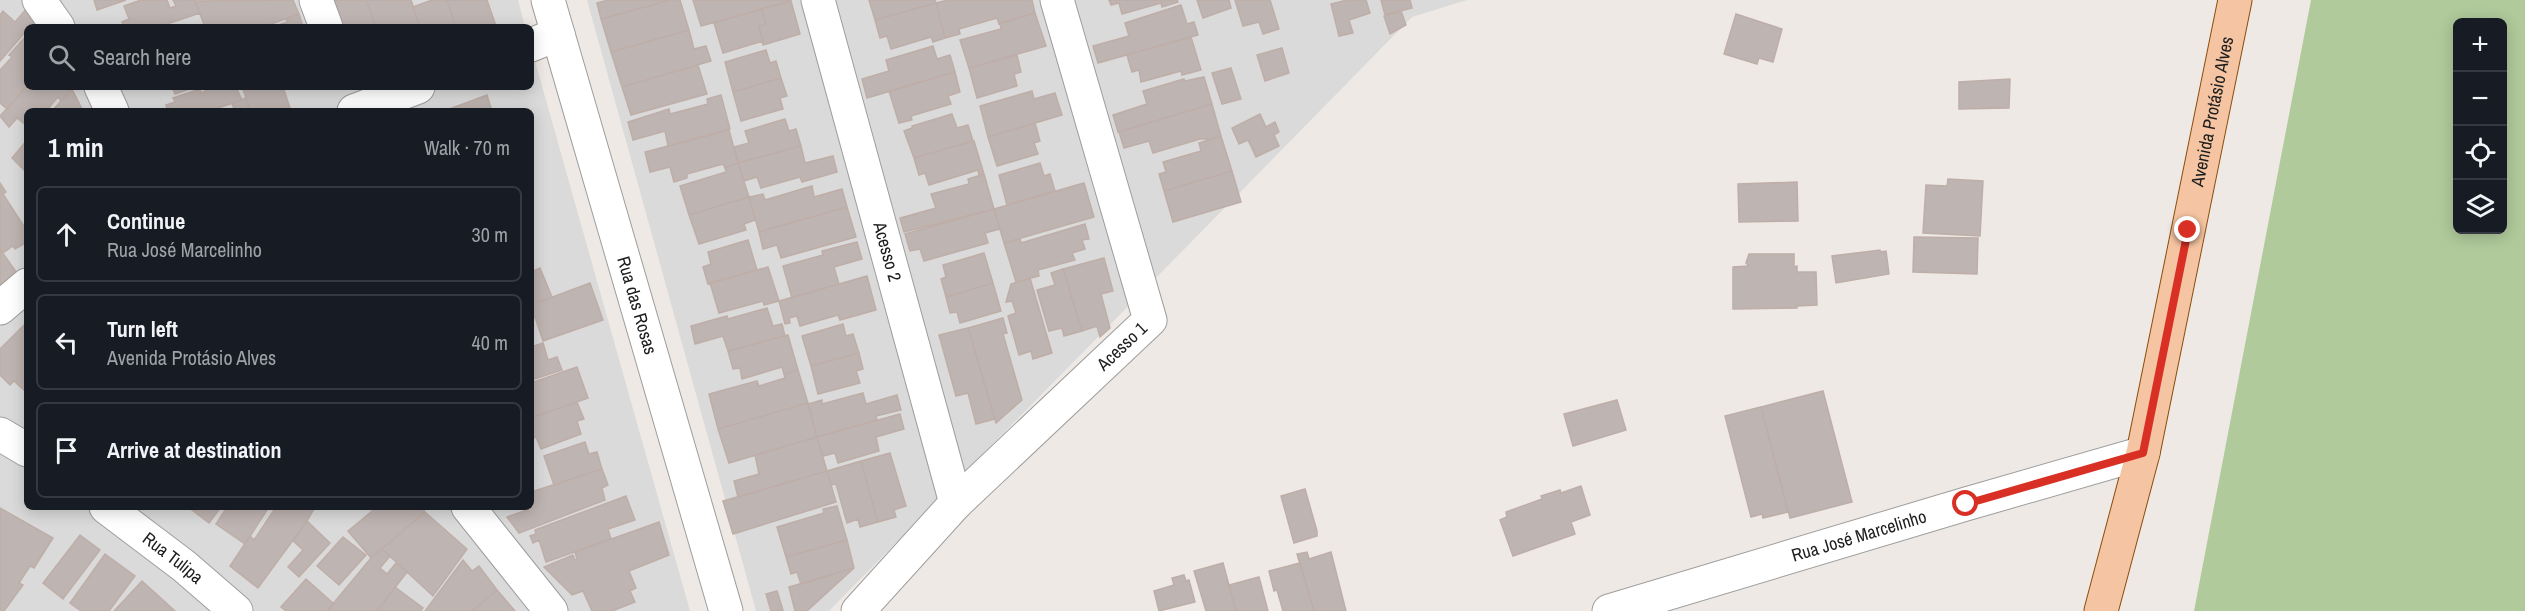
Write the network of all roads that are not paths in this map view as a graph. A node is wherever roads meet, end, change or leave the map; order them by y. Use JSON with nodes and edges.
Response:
{"nodes":[{"id":1,"x":39,"y":0,"type":"edge"},
{"id":2,"x":316,"y":0,"type":"edge"},
{"id":3,"x":548,"y":0,"type":"edge"},
{"id":4,"x":818,"y":0,"type":"edge"},
{"id":5,"x":1057,"y":0,"type":"edge"},
{"id":6,"x":2235,"y":0,"type":"edge"},
{"id":7,"x":56,"y":24,"type":"edge"},
{"id":8,"x":325,"y":24,"type":"edge"},
{"id":9,"x":545,"y":39,"type":"edge"},
{"id":10,"x":102,"y":90,"type":"edge"},
{"id":11,"x":349,"y":90,"type":"edge"},
{"id":12,"x":410,"y":90,"type":"edge"},
{"id":13,"x":111,"y":108,"type":"edge"},
{"id":14,"x":355,"y":108,"type":"edge"},
{"id":15,"x":364,"y":108,"type":"edge"},
{"id":16,"x":24,"y":288,"type":"edge"},
{"id":17,"x":0,"y":308,"type":"edge"},
{"id":18,"x":0,"y":434,"type":"edge"},
{"id":19,"x":24,"y":448,"type":"edge"},
{"id":20,"x":2143,"y":453,"type":"junction"},
{"id":21,"x":956,"y":503,"type":"junction"},
{"id":22,"x":110,"y":510,"type":"edge"},
{"id":23,"x":470,"y":510,"type":"edge"},
{"id":24,"x":236,"y":611,"type":"edge"},
{"id":25,"x":552,"y":611,"type":"edge"},
{"id":26,"x":726,"y":611,"type":"edge"},
{"id":27,"x":858,"y":611,"type":"edge"},
{"id":28,"x":1609,"y":611,"type":"edge"},
{"id":29,"x":2101,"y":611,"type":"edge"}],
"edges":[{"from":1,"to":7,"type":"street"},
{"from":2,"to":8,"type":"street"},
{"from":3,"to":9,"type":"street","name":"Rua das Rosas"},
{"from":4,"to":21,"type":"street","name":"Acesso 2"},
{"from":5,"to":21,"type":"street","name":"Acesso 1"},
{"from":6,"to":20,"type":"main road","name":"Avenida Protásio Alves"},
{"from":9,"to":26,"type":"street","name":"Rua das Rosas"},
{"from":10,"to":13,"type":"street"},
{"from":11,"to":14,"type":"street"},
{"from":12,"to":15,"type":"street"},
{"from":16,"to":17,"type":"street"},
{"from":18,"to":19,"type":"street"},
{"from":20,"to":28,"type":"street","name":"Rua José Marcelinho"},
{"from":20,"to":29,"type":"main road","name":"Avenida Protásio Alves"},
{"from":21,"to":27,"type":"street","name":"Acesso 1"},
{"from":22,"to":24,"type":"street","name":"Rua Tulipa"},
{"from":23,"to":25,"type":"street"}]}
